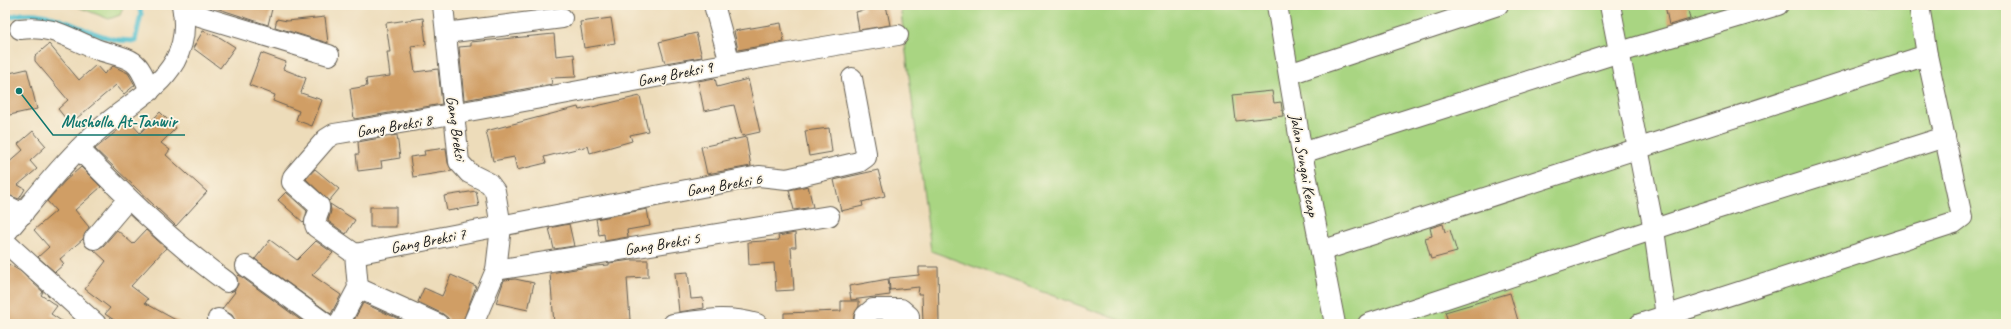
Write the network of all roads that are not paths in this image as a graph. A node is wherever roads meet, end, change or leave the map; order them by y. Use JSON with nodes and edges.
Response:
{"nodes":[{"id":1,"x":443,"y":5,"type":"edge"},
{"id":2,"x":714,"y":5,"type":"edge"},
{"id":3,"x":1277,"y":5,"type":"edge"},
{"id":4,"x":1498,"y":5,"type":"edge"},
{"id":5,"x":1610,"y":5,"type":"edge"},
{"id":6,"x":1778,"y":5,"type":"edge"},
{"id":7,"x":1919,"y":5,"type":"edge"},
{"id":8,"x":183,"y":8,"type":"edge"},
{"id":9,"x":562,"y":18,"type":"dead end"},
{"id":10,"x":20,"y":29,"type":"dead end"},
{"id":11,"x":446,"y":33,"type":"junction"},
{"id":12,"x":898,"y":35,"type":"dead end"},
{"id":13,"x":1620,"y":52,"type":"junction"},
{"id":14,"x":1926,"y":55,"type":"junction"},
{"id":15,"x":329,"y":56,"type":"dead end"},
{"id":16,"x":730,"y":63,"type":"junction"},
{"id":17,"x":1289,"y":74,"type":"junction"},
{"id":18,"x":852,"y":78,"type":"dead end"},
{"id":19,"x":150,"y":91,"type":"junction"},
{"id":20,"x":453,"y":115,"type":"junction"},
{"id":21,"x":1945,"y":137,"type":"junction"},
{"id":22,"x":79,"y":149,"type":"junction"},
{"id":23,"x":1638,"y":149,"type":"junction"},
{"id":24,"x":1302,"y":153,"type":"junction"},
{"id":25,"x":128,"y":199,"type":"junction"},
{"id":26,"x":5,"y":205,"type":"edge"},
{"id":27,"x":23,"y":214,"type":"junction"},
{"id":28,"x":829,"y":216,"type":"dead end"},
{"id":29,"x":501,"y":227,"type":"junction"},
{"id":30,"x":1654,"y":230,"type":"junction"},
{"id":31,"x":5,"y":234,"type":"edge"},
{"id":32,"x":94,"y":239,"type":"dead end"},
{"id":33,"x":5,"y":242,"type":"edge"},
{"id":34,"x":1321,"y":251,"type":"junction"},
{"id":35,"x":356,"y":254,"type":"junction"},
{"id":36,"x":246,"y":266,"type":"dead end"},
{"id":37,"x":496,"y":270,"type":"junction"},
{"id":38,"x":227,"y":282,"type":"dead end"},
{"id":39,"x":358,"y":288,"type":"junction"},
{"id":40,"x":1666,"y":316,"type":"junction"},
{"id":41,"x":96,"y":324,"type":"edge"},
{"id":42,"x":326,"y":324,"type":"edge"},
{"id":43,"x":339,"y":324,"type":"edge"},
{"id":44,"x":438,"y":324,"type":"edge"},
{"id":45,"x":473,"y":324,"type":"edge"},
{"id":46,"x":673,"y":324,"type":"edge"},
{"id":47,"x":757,"y":324,"type":"edge"},
{"id":48,"x":864,"y":324,"type":"edge"},
{"id":49,"x":909,"y":324,"type":"edge"},
{"id":50,"x":1335,"y":324,"type":"edge"},
{"id":51,"x":1368,"y":324,"type":"edge"},
{"id":52,"x":1640,"y":324,"type":"edge"}],
"edges":[{"from":1,"to":11,"type":"street","name":"Gang Breksi"},
{"from":2,"to":16,"type":"street"},
{"from":3,"to":17,"type":"street","name":"Jalan Sungai Kecap"},
{"from":4,"to":17,"type":"street"},
{"from":5,"to":13,"type":"street"},
{"from":6,"to":13,"type":"street"},
{"from":7,"to":14,"type":"street"},
{"from":8,"to":15,"type":"street"},
{"from":8,"to":19,"type":"street"},
{"from":9,"to":11,"type":"street"},
{"from":10,"to":19,"type":"street"},
{"from":11,"to":20,"type":"street","name":"Gang Breksi"},
{"from":12,"to":16,"type":"street","name":"Gang Breksi 9"},
{"from":13,"to":23,"type":"street"},
{"from":13,"to":24,"type":"street"},
{"from":14,"to":21,"type":"street"},
{"from":14,"to":23,"type":"street"},
{"from":16,"to":20,"type":"street","name":"Gang Breksi 9"},
{"from":17,"to":24,"type":"street","name":"Jalan Sungai Kecap"},
{"from":18,"to":29,"type":"street","name":"Gang Breksi 6"},
{"from":19,"to":22,"type":"street"},
{"from":20,"to":29,"type":"street","name":"Gang Breksi"},
{"from":20,"to":35,"type":"street","name":"Gang Breksi 8"},
{"from":21,"to":30,"type":"street"},
{"from":21,"to":40,"type":"street"},
{"from":22,"to":25,"type":"street"},
{"from":22,"to":27,"type":"street"},
{"from":23,"to":30,"type":"street"},
{"from":23,"to":34,"type":"street"},
{"from":24,"to":34,"type":"street","name":"Jalan Sungai Kecap"},
{"from":25,"to":32,"type":"street"},
{"from":25,"to":38,"type":"street"},
{"from":26,"to":27,"type":"street"},
{"from":27,"to":31,"type":"street"},
{"from":28,"to":37,"type":"street","name":"Gang Breksi 5"},
{"from":29,"to":35,"type":"street","name":"Gang Breksi 7"},
{"from":29,"to":37,"type":"street","name":"Gang Breksi"},
{"from":30,"to":40,"type":"street"},
{"from":30,"to":51,"type":"street"},
{"from":33,"to":41,"type":"street"},
{"from":34,"to":50,"type":"street","name":"Jalan Sungai Kecap"},
{"from":35,"to":39,"type":"street"},
{"from":36,"to":42,"type":"street"},
{"from":37,"to":45,"type":"street","name":"Gang Breksi"},
{"from":39,"to":43,"type":"street"},
{"from":39,"to":44,"type":"street"},
{"from":40,"to":52,"type":"street"},
{"from":46,"to":47,"type":"street"},
{"from":48,"to":49,"type":"street"}]}
